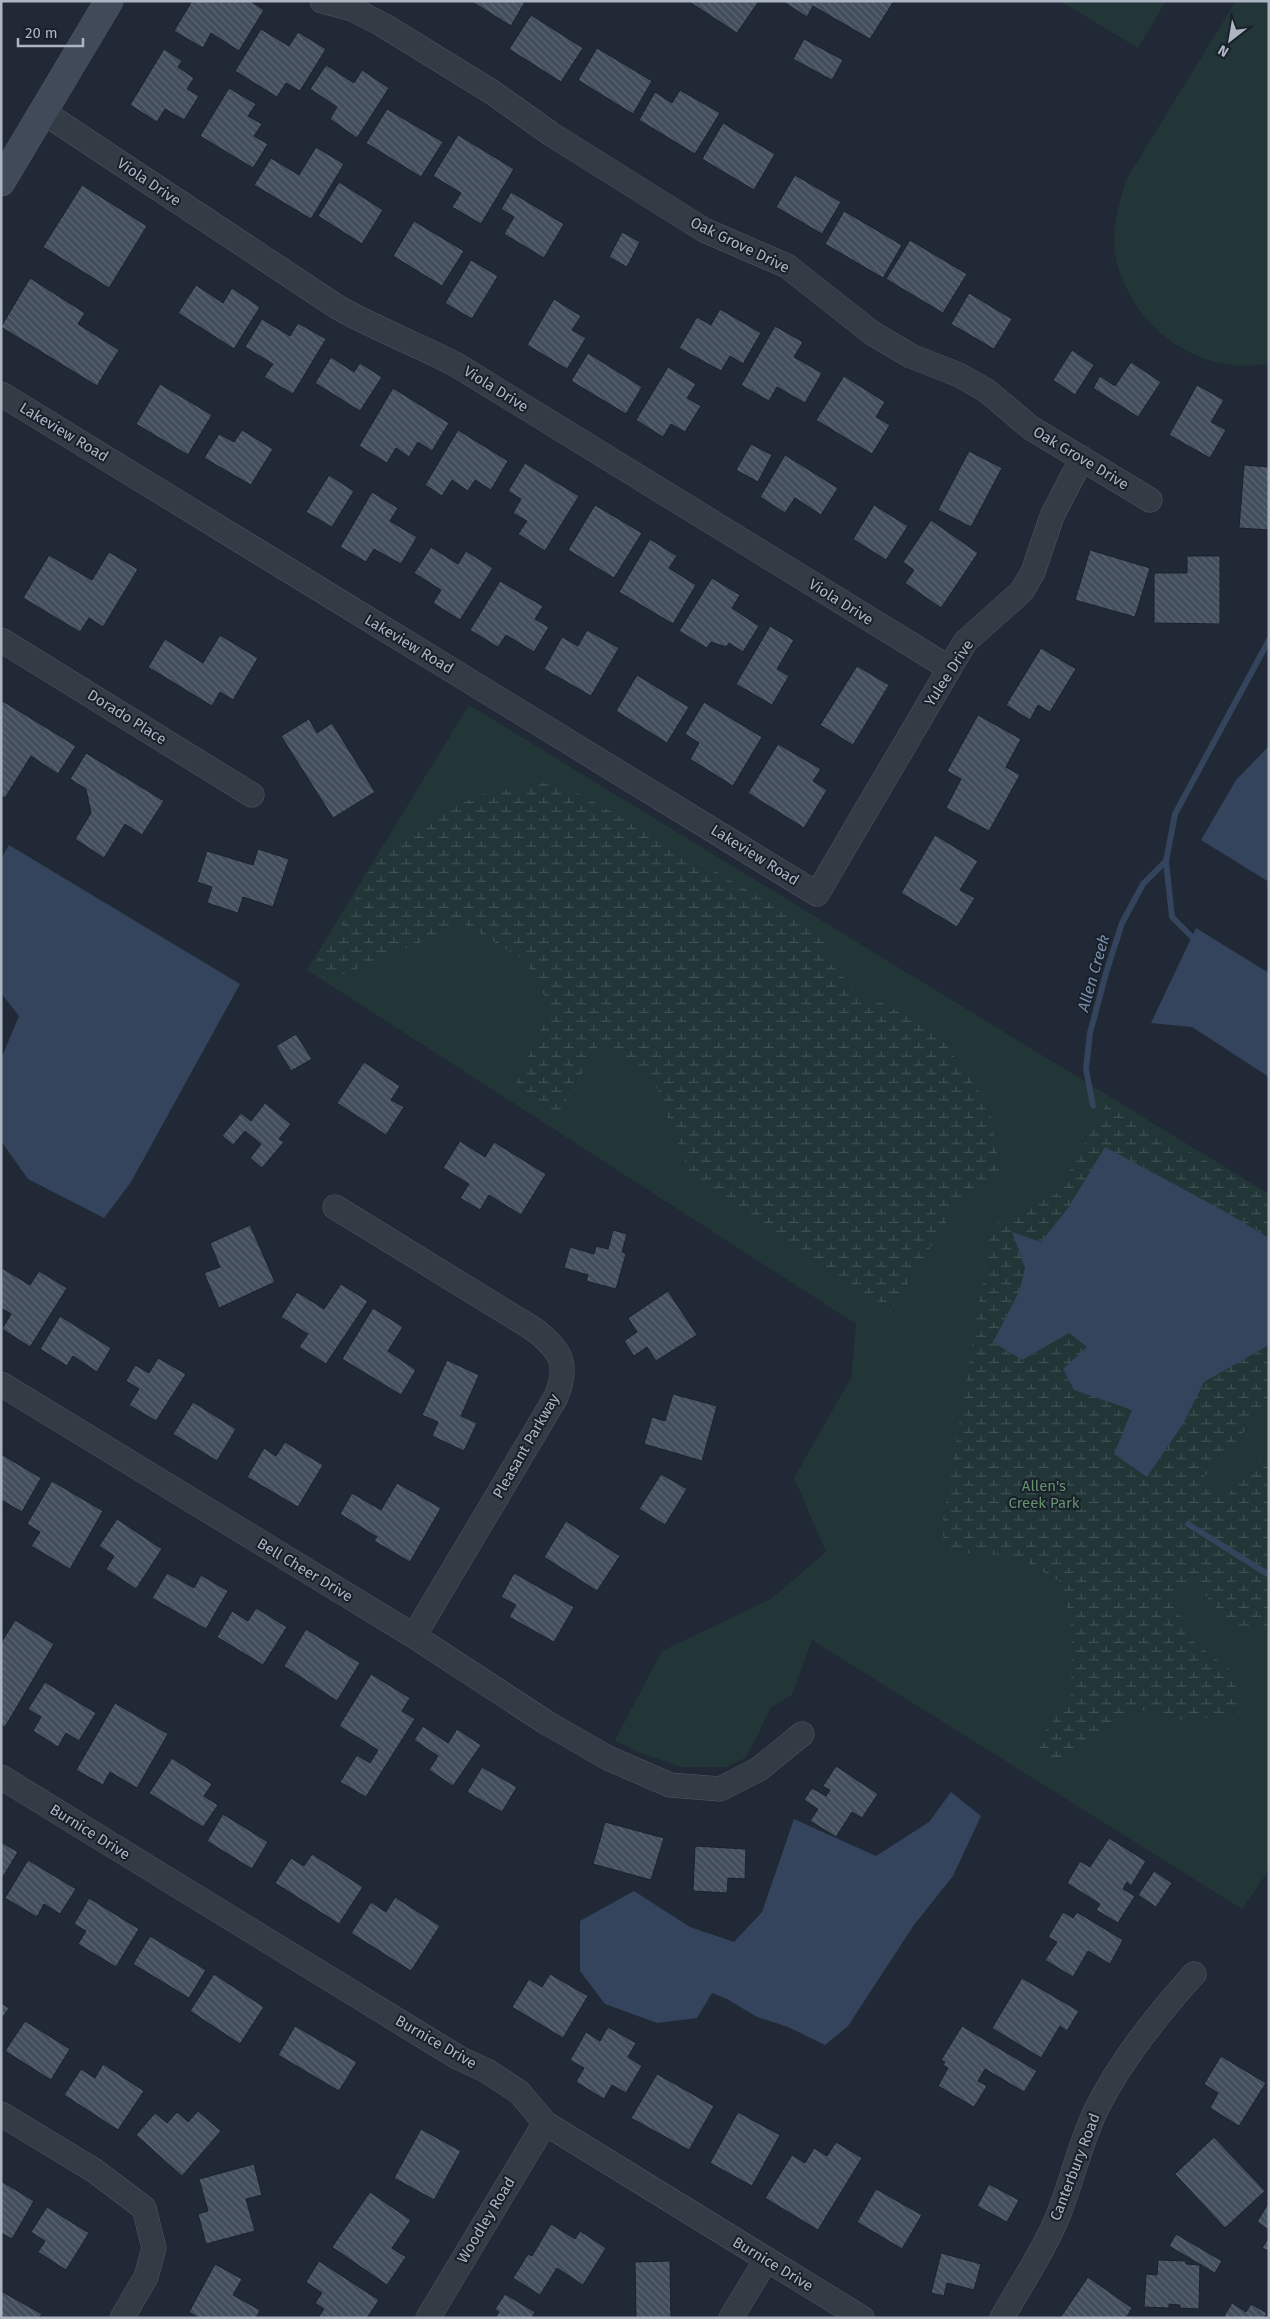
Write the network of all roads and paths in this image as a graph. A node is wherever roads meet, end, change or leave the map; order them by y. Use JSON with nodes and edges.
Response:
{"nodes":[{"id":1,"x":110,"y":1,"type":"edge"},
{"id":2,"x":322,"y":1,"type":"edge"},
{"id":3,"x":43,"y":112,"type":"junction"},
{"id":4,"x":1,"y":182,"type":"edge"},
{"id":5,"x":1,"y":394,"type":"edge"},
{"id":6,"x":1082,"y":458,"type":"junction"},
{"id":7,"x":1150,"y":500,"type":"dead end"},
{"id":8,"x":1,"y":640,"type":"edge"},
{"id":9,"x":949,"y":668,"type":"junction"},
{"id":10,"x":252,"y":794,"type":"dead end"},
{"id":11,"x":817,"y":894,"type":"joint"},
{"id":12,"x":335,"y":1207,"type":"dead end"},
{"id":13,"x":1,"y":1384,"type":"edge"},
{"id":14,"x":414,"y":1636,"type":"junction"},
{"id":15,"x":802,"y":1734,"type":"dead end"},
{"id":16,"x":1,"y":1777,"type":"edge"},
{"id":17,"x":1194,"y":1974,"type":"dead end"},
{"id":18,"x":1,"y":2114,"type":"edge"},
{"id":19,"x":545,"y":2123,"type":"junction"},
{"id":20,"x":766,"y":2260,"type":"junction"},
{"id":21,"x":122,"y":2318,"type":"edge"},
{"id":22,"x":428,"y":2318,"type":"edge"},
{"id":23,"x":731,"y":2318,"type":"edge"},
{"id":24,"x":862,"y":2318,"type":"edge"},
{"id":25,"x":1002,"y":2318,"type":"edge"}],
"edges":[{"from":1,"to":3,"type":"main road"},
{"from":2,"to":6,"type":"street","name":"Oak Grove Drive"},
{"from":3,"to":4,"type":"main road"},
{"from":3,"to":9,"type":"street","name":"Viola Drive"},
{"from":5,"to":11,"type":"street","name":"Lakeview Road"},
{"from":6,"to":7,"type":"street","name":"Oak Grove Drive"},
{"from":6,"to":9,"type":"street","name":"Yulee Drive"},
{"from":8,"to":10,"type":"street","name":"Dorado Place"},
{"from":9,"to":11,"type":"street","name":"Yulee Drive"},
{"from":12,"to":14,"type":"street","name":"Pleasant Parkway"},
{"from":13,"to":14,"type":"street","name":"Bell Cheer Drive"},
{"from":14,"to":15,"type":"street","name":"Bell Cheer Drive"},
{"from":16,"to":19,"type":"street","name":"Burnice Drive"},
{"from":17,"to":25,"type":"street","name":"Canterbury Road"},
{"from":18,"to":21,"type":"street"},
{"from":19,"to":20,"type":"street","name":"Burnice Drive"},
{"from":19,"to":22,"type":"street","name":"Woodley Road"},
{"from":20,"to":23,"type":"street"},
{"from":20,"to":24,"type":"street","name":"Burnice Drive"}]}
